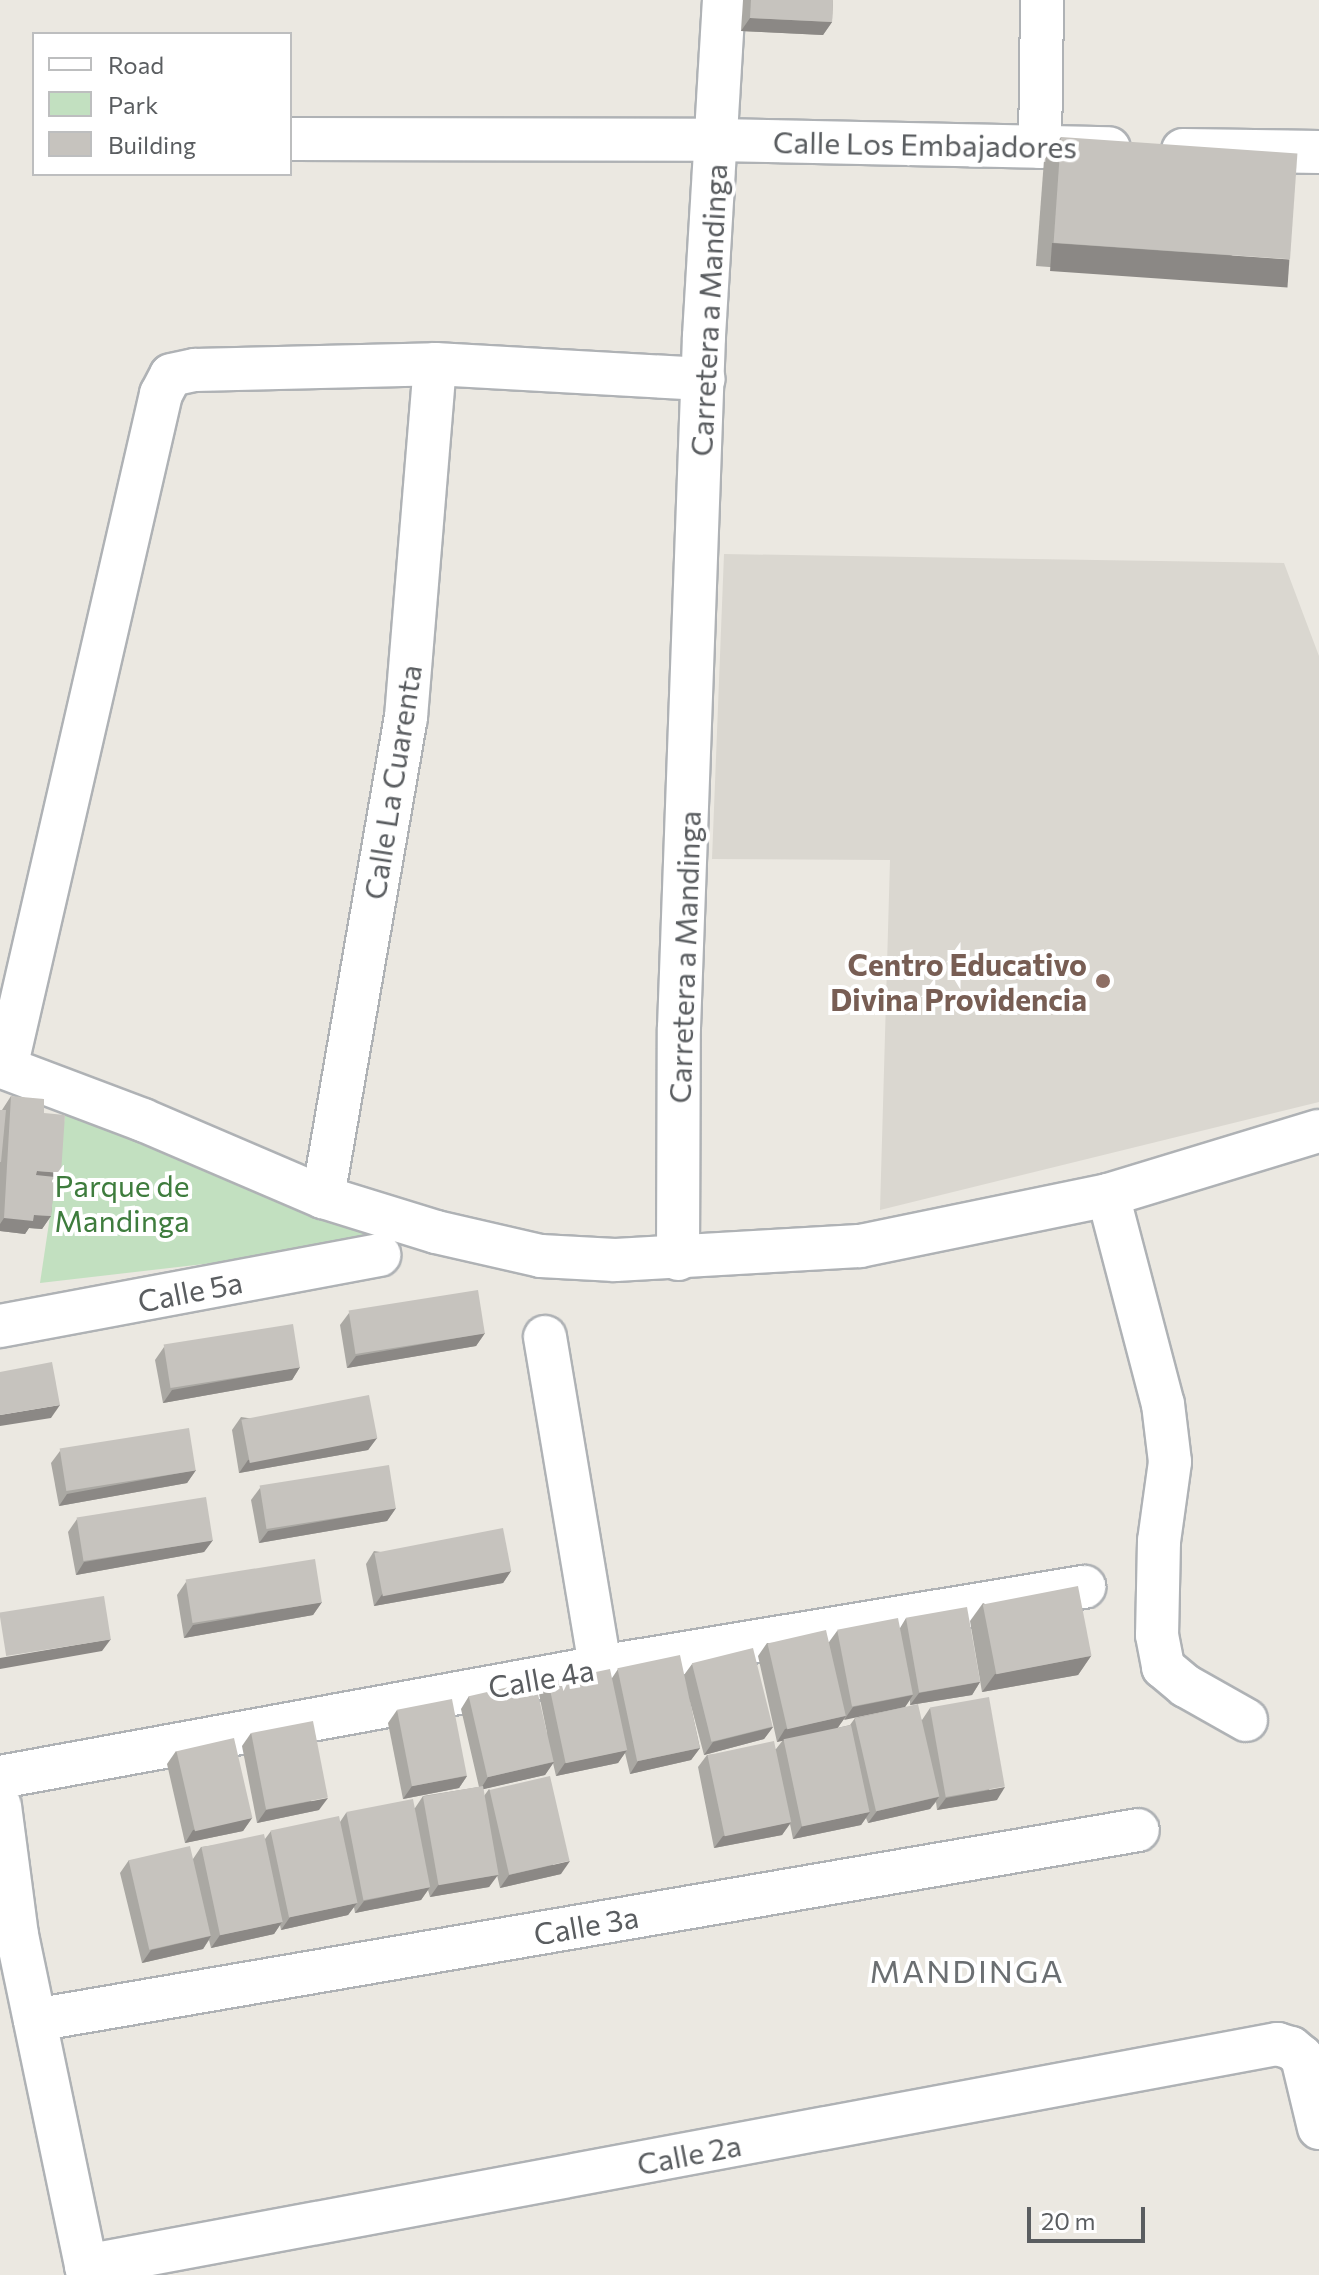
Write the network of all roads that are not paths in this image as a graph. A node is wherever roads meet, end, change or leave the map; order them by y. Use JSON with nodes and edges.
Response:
{"nodes":[{"id":1,"x":724,"y":0,"type":"edge"},
{"id":2,"x":1042,"y":0,"type":"edge"},
{"id":3,"x":292,"y":139,"type":"edge"},
{"id":4,"x":716,"y":140,"type":"junction"},
{"id":5,"x":1040,"y":147,"type":"junction"},
{"id":6,"x":1319,"y":152,"type":"edge"},
{"id":7,"x":435,"y":364,"type":"junction"},
{"id":8,"x":704,"y":379,"type":"junction"},
{"id":9,"x":3,"y":1067,"type":"edge"},
{"id":10,"x":1319,"y":1131,"type":"edge"},
{"id":11,"x":1108,"y":1195,"type":"junction"},
{"id":12,"x":323,"y":1197,"type":"junction"},
{"id":13,"x":379,"y":1255,"type":"dead end"},
{"id":14,"x":678,"y":1259,"type":"junction"},
{"id":15,"x":0,"y":1326,"type":"edge"},
{"id":16,"x":545,"y":1337,"type":"dead end"},
{"id":17,"x":1084,"y":1587,"type":"dead end"},
{"id":18,"x":600,"y":1667,"type":"junction"},
{"id":19,"x":1246,"y":1720,"type":"dead end"},
{"id":20,"x":0,"y":1777,"type":"edge"},
{"id":21,"x":0,"y":1806,"type":"edge"},
{"id":22,"x":1138,"y":1830,"type":"dead end"},
{"id":23,"x":35,"y":2020,"type":"junction"},
{"id":24,"x":1319,"y":2128,"type":"edge"},
{"id":25,"x":87,"y":2271,"type":"edge"}],
"edges":[{"from":1,"to":4,"type":"street","name":"Carretera a Mandinga"},
{"from":2,"to":5,"type":"street"},
{"from":3,"to":4,"type":"street","name":"Calle Los Embajadores"},
{"from":4,"to":5,"type":"street","name":"Calle Los Embajadores"},
{"from":4,"to":8,"type":"street","name":"Carretera a Mandinga"},
{"from":5,"to":6,"type":"street","name":"Calle Los Embajadores"},
{"from":7,"to":8,"type":"street"},
{"from":7,"to":9,"type":"street"},
{"from":7,"to":12,"type":"street","name":"Calle La Cuarenta"},
{"from":8,"to":14,"type":"street","name":"Carretera a Mandinga"},
{"from":9,"to":12,"type":"street"},
{"from":10,"to":11,"type":"street"},
{"from":11,"to":14,"type":"street"},
{"from":11,"to":19,"type":"street"},
{"from":12,"to":14,"type":"street"},
{"from":13,"to":15,"type":"street","name":"Calle 5a"},
{"from":16,"to":18,"type":"street"},
{"from":17,"to":18,"type":"street","name":"Calle 4a"},
{"from":18,"to":20,"type":"street","name":"Calle 4a"},
{"from":21,"to":23,"type":"street"},
{"from":22,"to":23,"type":"street","name":"Calle 3a"},
{"from":23,"to":25,"type":"street"},
{"from":24,"to":25,"type":"street","name":"Calle 2a"}]}
